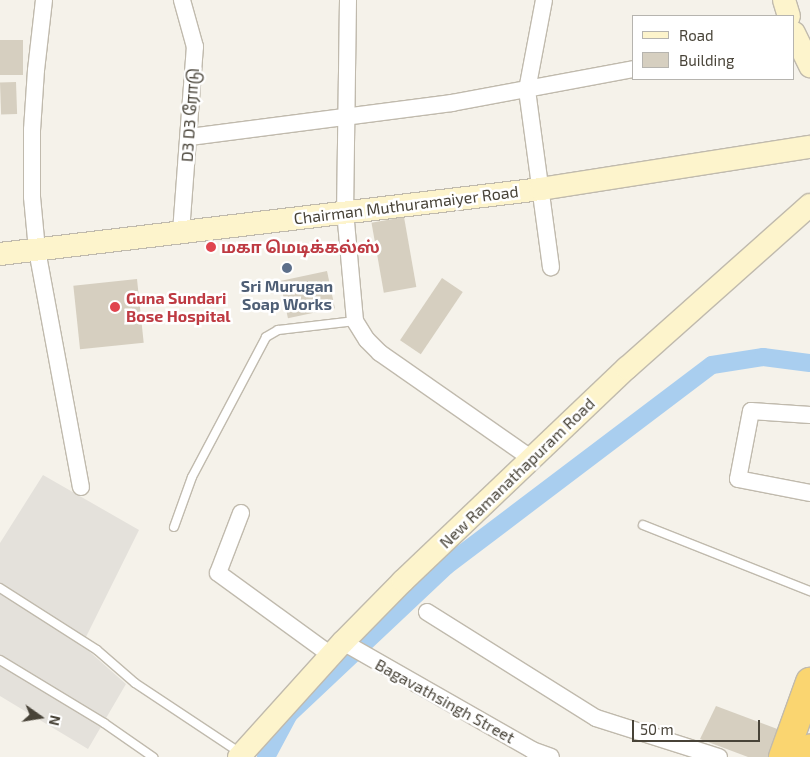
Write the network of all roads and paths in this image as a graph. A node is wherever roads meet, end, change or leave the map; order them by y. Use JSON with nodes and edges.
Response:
{"nodes":[{"id":1,"x":44,"y":0,"type":"edge"},
{"id":2,"x":182,"y":0,"type":"edge"},
{"id":3,"x":348,"y":0,"type":"edge"},
{"id":4,"x":544,"y":0,"type":"edge"},
{"id":5,"x":784,"y":0,"type":"edge"},
{"id":6,"x":789,"y":15,"type":"edge"},
{"id":7,"x":632,"y":69,"type":"edge"},
{"id":8,"x":527,"y":90,"type":"junction"},
{"id":9,"x":347,"y":117,"type":"junction"},
{"id":10,"x":190,"y":137,"type":"junction"},
{"id":11,"x":810,"y":147,"type":"edge"},
{"id":12,"x":541,"y":189,"type":"junction"},
{"id":13,"x":810,"y":205,"type":"edge"},
{"id":14,"x":345,"y":211,"type":"junction"},
{"id":15,"x":181,"y":232,"type":"junction"},
{"id":16,"x":38,"y":250,"type":"junction"},
{"id":17,"x":0,"y":254,"type":"edge"},
{"id":18,"x":551,"y":267,"type":"dead end"},
{"id":19,"x":354,"y":321,"type":"junction"},
{"id":20,"x":810,"y":415,"type":"edge"},
{"id":21,"x":532,"y":459,"type":"junction"},
{"id":22,"x":81,"y":487,"type":"dead end"},
{"id":23,"x":810,"y":493,"type":"edge"},
{"id":24,"x":242,"y":514,"type":"dead end"},
{"id":25,"x":643,"y":525,"type":"dead end"},
{"id":26,"x":174,"y":527,"type":"dead end"},
{"id":27,"x":0,"y":588,"type":"edge"},
{"id":28,"x":810,"y":591,"type":"edge"},
{"id":29,"x":427,"y":612,"type":"dead end"},
{"id":30,"x":341,"y":648,"type":"junction"},
{"id":31,"x":0,"y":660,"type":"edge"},
{"id":32,"x":810,"y":682,"type":"edge"},
{"id":33,"x":810,"y":749,"type":"edge"},
{"id":34,"x":241,"y":755,"type":"edge"},
{"id":35,"x":153,"y":757,"type":"edge"},
{"id":36,"x":551,"y":757,"type":"edge"},
{"id":37,"x":719,"y":757,"type":"edge"},
{"id":38,"x":782,"y":757,"type":"edge"},
{"id":39,"x":807,"y":757,"type":"edge"}],
"edges":[{"from":1,"to":16,"type":"street"},
{"from":2,"to":10,"type":"street","name":"D3 D3 ரோடு"},
{"from":3,"to":9,"type":"street"},
{"from":4,"to":8,"type":"street"},
{"from":5,"to":6,"type":"street"},
{"from":7,"to":8,"type":"street"},
{"from":8,"to":9,"type":"street"},
{"from":8,"to":12,"type":"street"},
{"from":9,"to":10,"type":"street"},
{"from":9,"to":14,"type":"street"},
{"from":10,"to":15,"type":"street","name":"D3 D3 ரோடு"},
{"from":11,"to":12,"type":"street","name":"Chairman Muthuramaiyer Road"},
{"from":12,"to":14,"type":"street","name":"Chairman Muthuramaiyer Road"},
{"from":12,"to":18,"type":"street"},
{"from":13,"to":21,"type":"street","name":"New Ramanathapuram Road"},
{"from":14,"to":15,"type":"street","name":"Chairman Muthuramaiyer Road"},
{"from":14,"to":19,"type":"street"},
{"from":15,"to":16,"type":"street","name":"Chairman Muthuramaiyer Road"},
{"from":16,"to":17,"type":"street","name":"Chairman Muthuramaiyer Road"},
{"from":16,"to":22,"type":"street"},
{"from":19,"to":21,"type":"street"},
{"from":19,"to":26,"type":"lane"},
{"from":20,"to":23,"type":"street"},
{"from":21,"to":30,"type":"street","name":"New Ramanathapuram Road"},
{"from":24,"to":30,"type":"street","name":"Bagavathsingh Street"},
{"from":25,"to":28,"type":"lane"},
{"from":27,"to":34,"type":"lane"},
{"from":29,"to":37,"type":"street"},
{"from":30,"to":34,"type":"street","name":"New Ramanathapuram Road"},
{"from":30,"to":36,"type":"street","name":"Bagavathsingh Street"},
{"from":31,"to":35,"type":"lane"},
{"from":32,"to":38,"type":"highway"},
{"from":33,"to":39,"type":"highway"}]}
